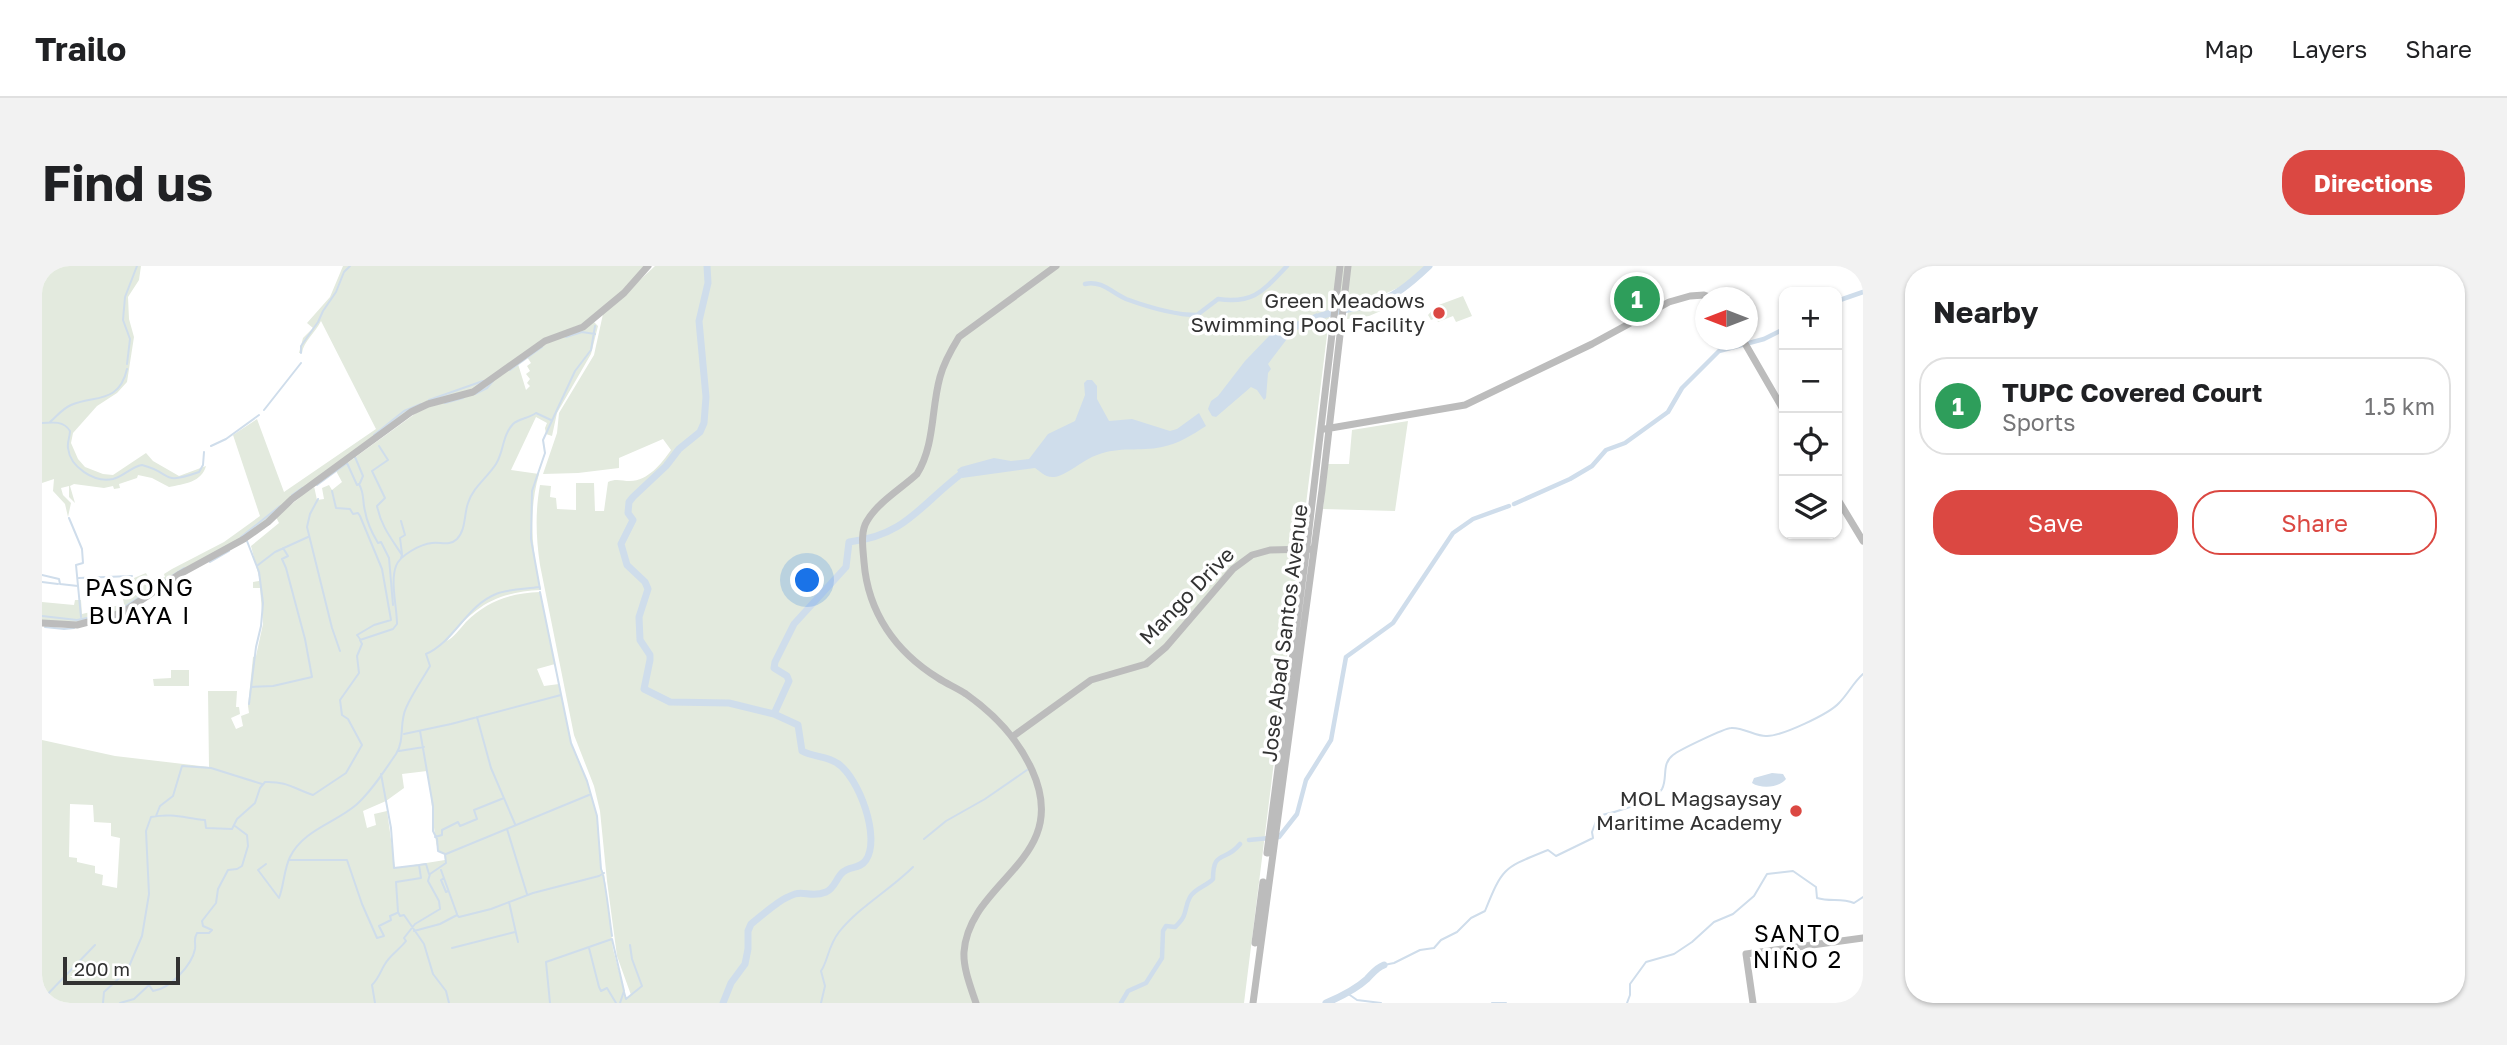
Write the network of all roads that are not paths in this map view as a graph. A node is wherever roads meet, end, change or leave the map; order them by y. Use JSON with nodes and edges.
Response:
{"nodes":[{"id":1,"x":648,"y":266,"type":"edge"},
{"id":2,"x":1056,"y":266,"type":"edge"},
{"id":3,"x":1340,"y":266,"type":"edge"},
{"id":4,"x":1348,"y":266,"type":"edge"},
{"id":5,"x":1695,"y":296,"type":"edge"},
{"id":6,"x":1340,"y":304,"type":"junction"},
{"id":7,"x":1748,"y":350,"type":"edge"},
{"id":8,"x":1779,"y":402,"type":"edge"},
{"id":9,"x":1325,"y":428,"type":"junction"},
{"id":10,"x":1842,"y":506,"type":"edge"},
{"id":11,"x":1863,"y":541,"type":"edge"},
{"id":12,"x":1309,"y":552,"type":"junction"},
{"id":13,"x":42,"y":623,"type":"edge"},
{"id":14,"x":1010,"y":735,"type":"junction"},
{"id":15,"x":1863,"y":938,"type":"edge"},
{"id":16,"x":976,"y":1003,"type":"edge"},
{"id":17,"x":1250,"y":1003,"type":"edge"},
{"id":18,"x":1753,"y":1003,"type":"edge"}],
"edges":[{"from":1,"to":13,"type":"street"},
{"from":2,"to":14,"type":"street"},
{"from":3,"to":6,"type":"street","name":"Jose Abad Santos Avenue"},
{"from":4,"to":6,"type":"street","name":"Jose Abad Santos Avenue"},
{"from":5,"to":9,"type":"street"},
{"from":6,"to":9,"type":"street","name":"Jose Abad Santos Avenue"},
{"from":7,"to":8,"type":"street"},
{"from":9,"to":12,"type":"street","name":"Jose Abad Santos Avenue"},
{"from":10,"to":11,"type":"street"},
{"from":12,"to":14,"type":"street","name":"Mango Drive"},
{"from":12,"to":17,"type":"street","name":"Jose Abad Santos Avenue"},
{"from":14,"to":16,"type":"street"},
{"from":15,"to":18,"type":"street"}]}
